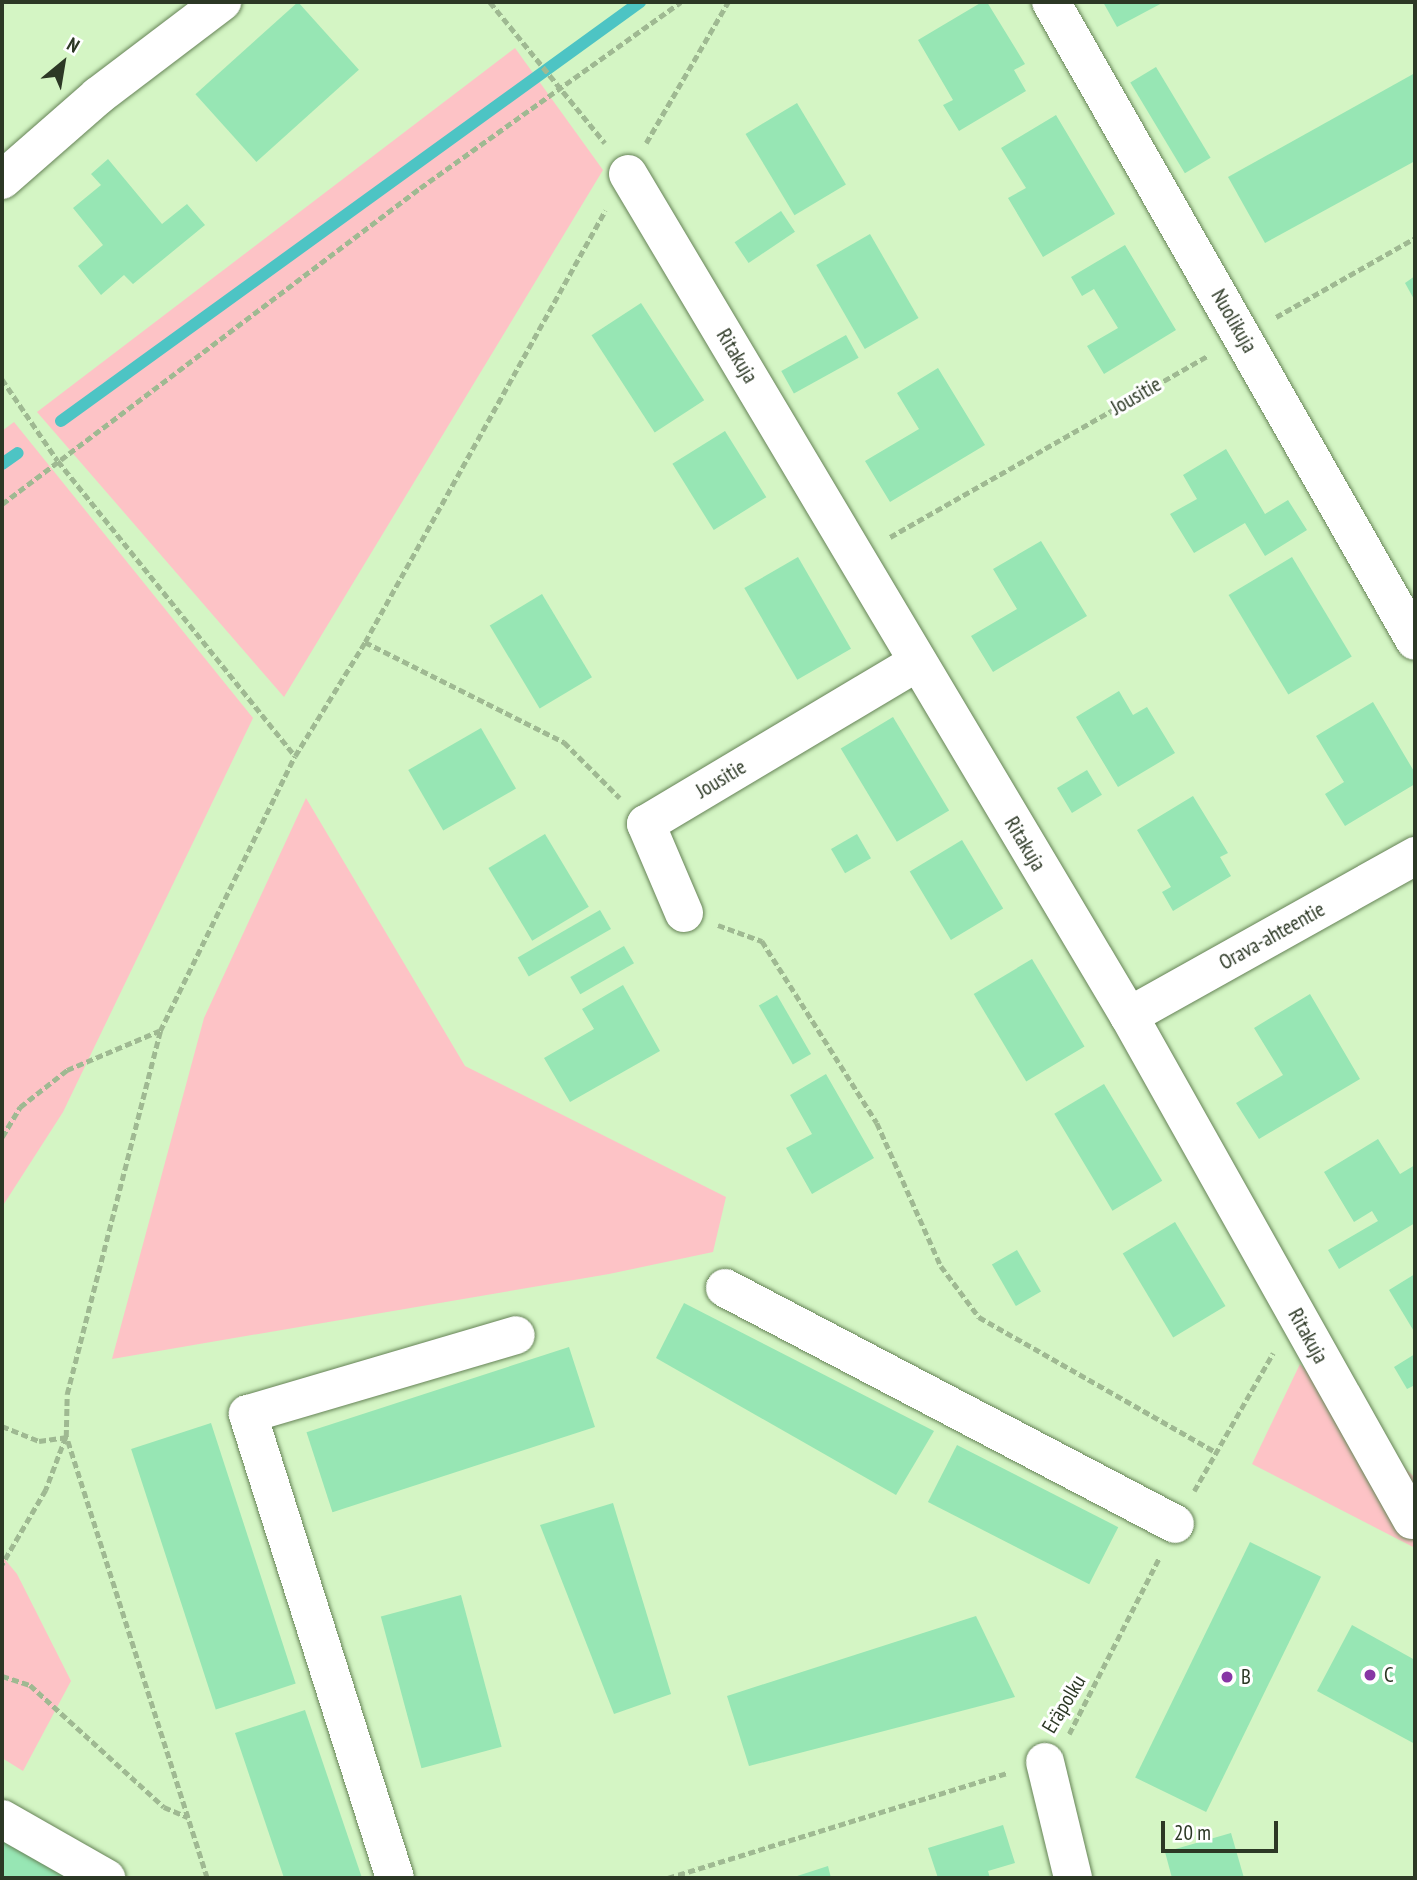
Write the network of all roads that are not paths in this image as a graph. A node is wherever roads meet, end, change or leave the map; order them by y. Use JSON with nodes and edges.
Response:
{"nodes":[{"id":1,"x":222,"y":2,"type":"edge"},
{"id":2,"x":1051,"y":2,"type":"edge"},
{"id":3,"x":628,"y":174,"type":"road end"},
{"id":4,"x":2,"y":180,"type":"edge"},
{"id":5,"x":1415,"y":641,"type":"edge"},
{"id":6,"x":916,"y":663,"type":"junction"},
{"id":7,"x":1415,"y":856,"type":"edge"},
{"id":8,"x":684,"y":913,"type":"road end"},
{"id":9,"x":1129,"y":1016,"type":"junction"},
{"id":10,"x":724,"y":1288,"type":"dead end"},
{"id":11,"x":516,"y":1335,"type":"dead end"},
{"id":12,"x":1412,"y":1520,"type":"dead end"},
{"id":13,"x":1175,"y":1524,"type":"road end"},
{"id":14,"x":1045,"y":1762,"type":"road end"},
{"id":15,"x":2,"y":1819,"type":"edge"},
{"id":16,"x":106,"y":1878,"type":"edge"},
{"id":17,"x":395,"y":1878,"type":"edge"},
{"id":18,"x":1073,"y":1878,"type":"edge"}],
"edges":[{"from":1,"to":4,"type":"street"},
{"from":2,"to":5,"type":"street","name":"Nuolikuja"},
{"from":3,"to":6,"type":"street","name":"Ritakuja"},
{"from":6,"to":8,"type":"street","name":"Jousitie"},
{"from":6,"to":9,"type":"street","name":"Ritakuja"},
{"from":7,"to":9,"type":"street","name":"Orava-ahteentie"},
{"from":9,"to":12,"type":"street","name":"Ritakuja"},
{"from":10,"to":13,"type":"street"},
{"from":11,"to":17,"type":"street"},
{"from":14,"to":18,"type":"street"},
{"from":15,"to":16,"type":"street"}]}
